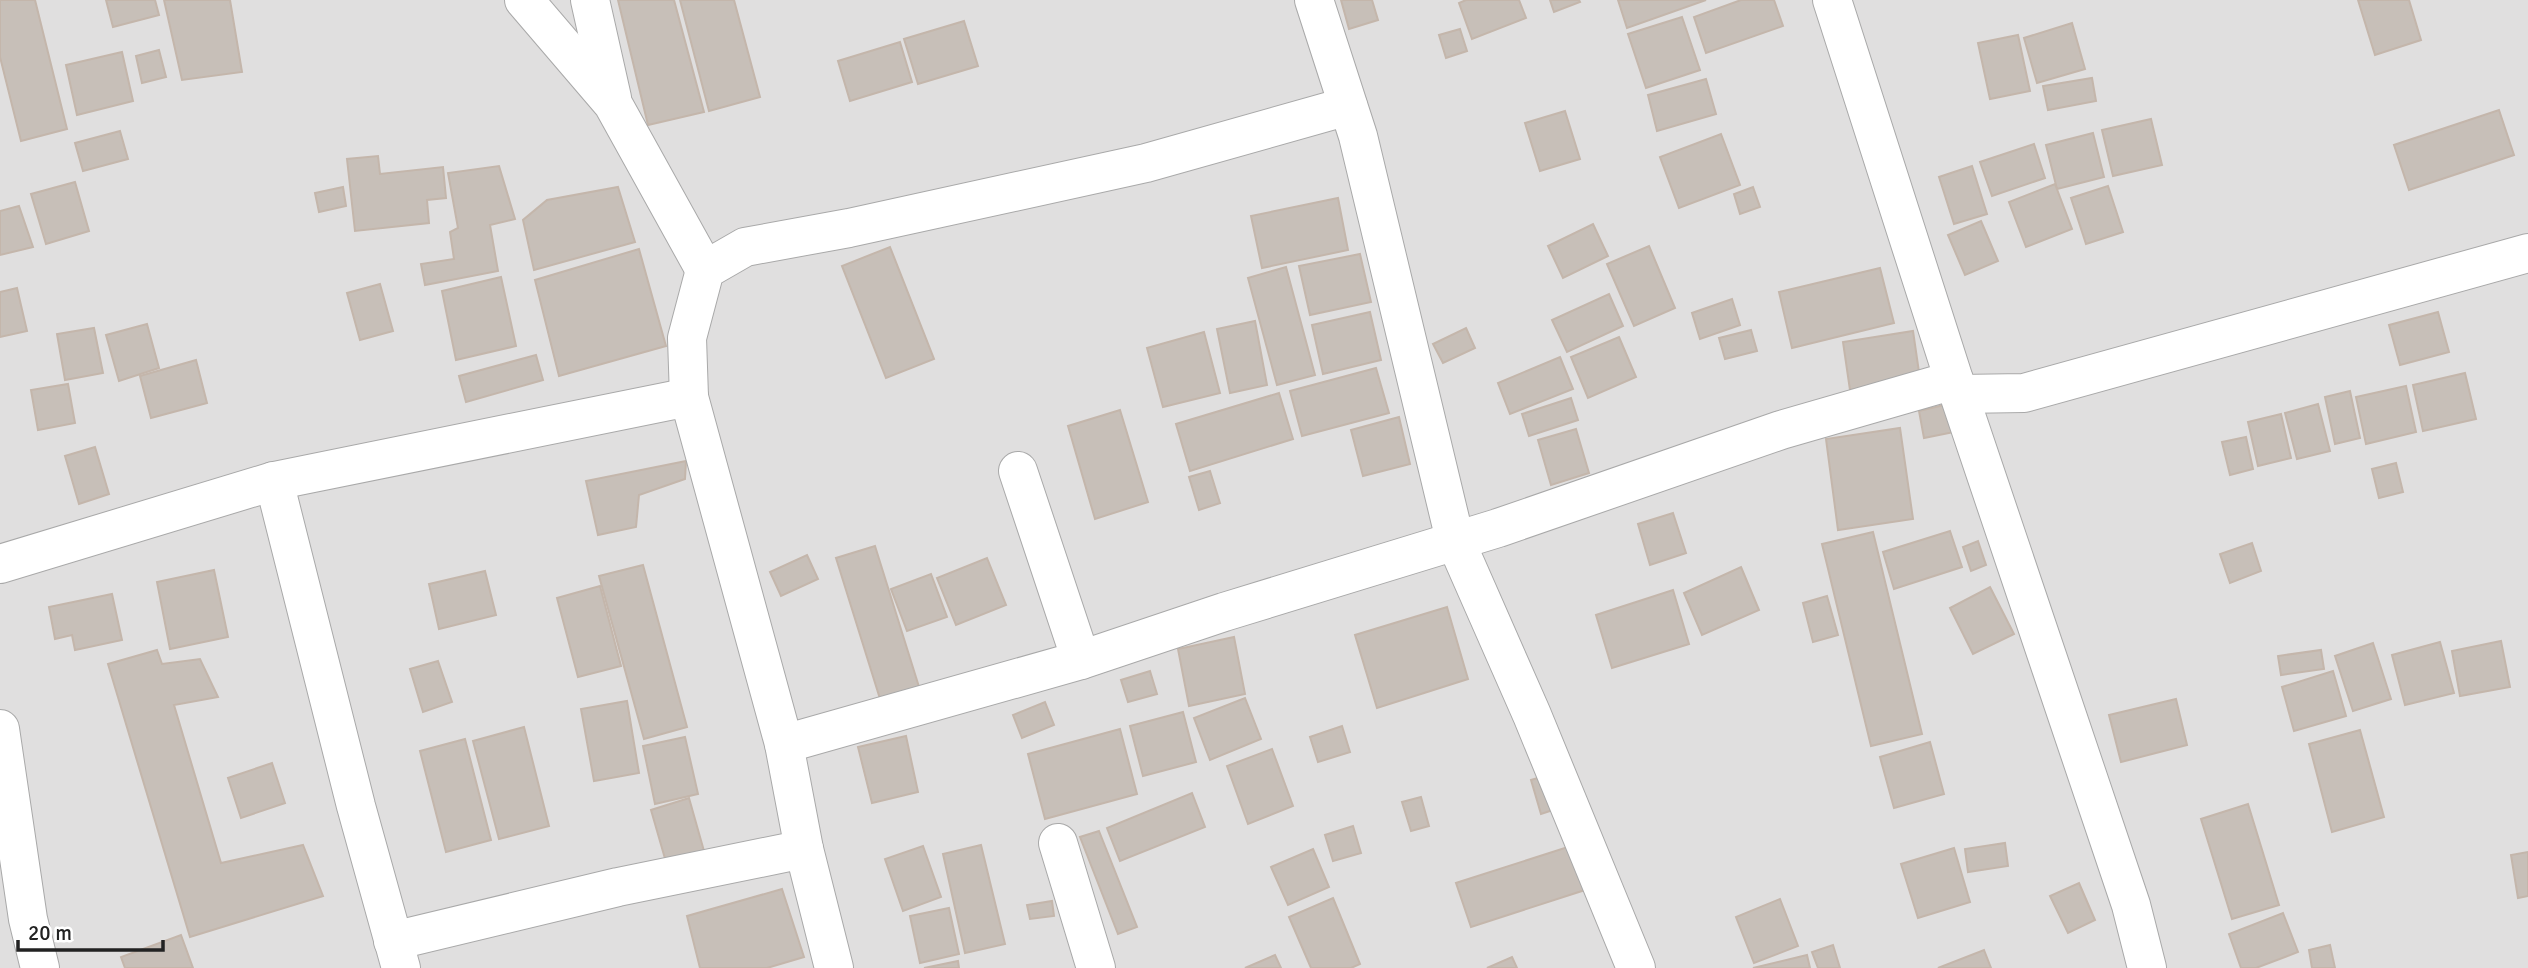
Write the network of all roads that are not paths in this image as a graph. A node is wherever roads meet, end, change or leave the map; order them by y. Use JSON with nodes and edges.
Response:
{"nodes":[{"id":1,"x":524,"y":0,"type":"edge"},
{"id":2,"x":590,"y":0,"type":"edge"},
{"id":3,"x":1314,"y":0,"type":"edge"},
{"id":4,"x":1832,"y":0,"type":"edge"},
{"id":5,"x":613,"y":104,"type":"junction"},
{"id":6,"x":1348,"y":106,"type":"junction"},
{"id":7,"x":2528,"y":253,"type":"edge"},
{"id":8,"x":705,"y":270,"type":"junction"},
{"id":9,"x":1957,"y":387,"type":"junction"},
{"id":10,"x":689,"y":397,"type":"junction"},
{"id":11,"x":1018,"y":471,"type":"dead end"},
{"id":12,"x":274,"y":481,"type":"junction"},
{"id":13,"x":1455,"y":540,"type":"junction"},
{"id":14,"x":0,"y":564,"type":"edge"},
{"id":15,"x":1081,"y":660,"type":"junction"},
{"id":16,"x":0,"y":729,"type":"edge"},
{"id":17,"x":784,"y":744,"type":"junction"},
{"id":18,"x":1058,"y":843,"type":"dead end"},
{"id":19,"x":804,"y":849,"type":"junction"},
{"id":20,"x":397,"y":954,"type":"edge"},
{"id":21,"x":40,"y":968,"type":"edge"},
{"id":22,"x":834,"y":968,"type":"edge"},
{"id":23,"x":1096,"y":968,"type":"edge"},
{"id":24,"x":1636,"y":968,"type":"edge"},
{"id":25,"x":2147,"y":968,"type":"edge"}],
"edges":[{"from":1,"to":5,"type":"street"},
{"from":2,"to":5,"type":"street"},
{"from":3,"to":6,"type":"street"},
{"from":4,"to":9,"type":"street"},
{"from":5,"to":8,"type":"street"},
{"from":6,"to":8,"type":"street"},
{"from":6,"to":13,"type":"street"},
{"from":7,"to":9,"type":"street"},
{"from":8,"to":10,"type":"street"},
{"from":9,"to":13,"type":"street"},
{"from":9,"to":25,"type":"street"},
{"from":10,"to":12,"type":"street"},
{"from":10,"to":17,"type":"street"},
{"from":11,"to":15,"type":"street"},
{"from":12,"to":14,"type":"street"},
{"from":12,"to":20,"type":"street"},
{"from":13,"to":15,"type":"street"},
{"from":13,"to":24,"type":"street"},
{"from":15,"to":17,"type":"street"},
{"from":16,"to":21,"type":"street"},
{"from":17,"to":19,"type":"street"},
{"from":18,"to":23,"type":"street"},
{"from":19,"to":20,"type":"street"},
{"from":19,"to":22,"type":"street"}]}
